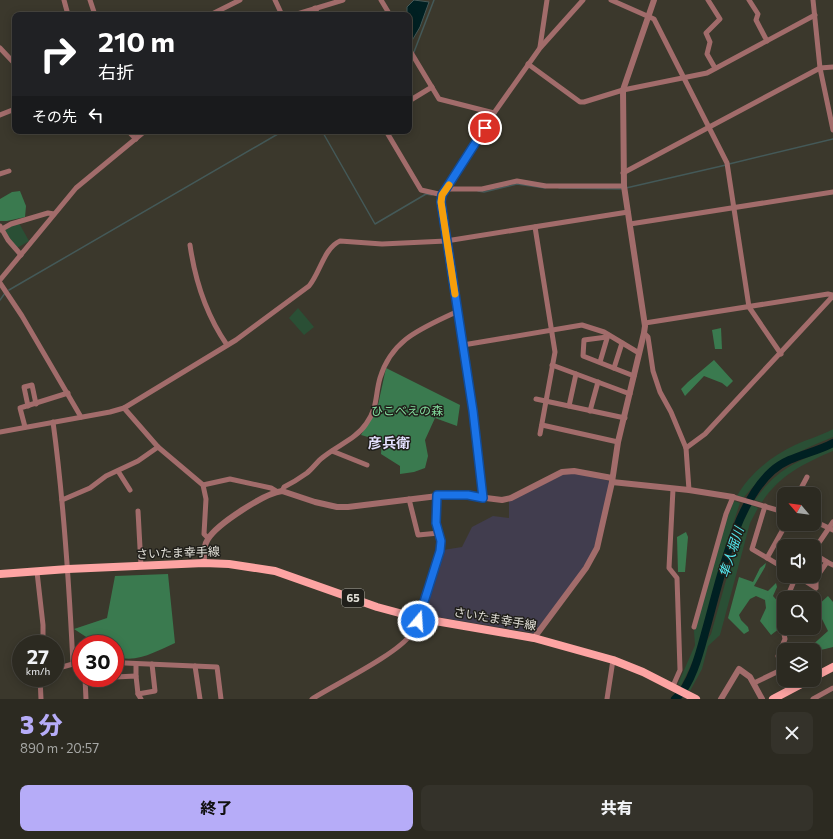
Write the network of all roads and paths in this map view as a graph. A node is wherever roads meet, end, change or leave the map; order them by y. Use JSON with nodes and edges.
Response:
{"nodes":[{"id":1,"x":64,"y":0,"type":"edge"},
{"id":2,"x":90,"y":0,"type":"edge"},
{"id":3,"x":240,"y":0,"type":"edge"},
{"id":4,"x":275,"y":0,"type":"edge"},
{"id":5,"x":341,"y":0,"type":"edge"},
{"id":6,"x":381,"y":0,"type":"edge"},
{"id":7,"x":547,"y":0,"type":"edge"},
{"id":8,"x":583,"y":0,"type":"edge"},
{"id":9,"x":611,"y":0,"type":"edge"},
{"id":10,"x":654,"y":0,"type":"edge"},
{"id":11,"x":708,"y":0,"type":"edge"},
{"id":12,"x":749,"y":0,"type":"edge"},
{"id":13,"x":813,"y":0,"type":"edge"},
{"id":14,"x":315,"y":8,"type":"junction"},
{"id":15,"x":67,"y":12,"type":"edge"},
{"id":16,"x":94,"y":12,"type":"edge"},
{"id":17,"x":216,"y":12,"type":"edge"},
{"id":18,"x":281,"y":12,"type":"edge"},
{"id":19,"x":303,"y":12,"type":"edge"},
{"id":20,"x":317,"y":12,"type":"edge"},
{"id":21,"x":388,"y":12,"type":"edge"},
{"id":22,"x":815,"y":15,"type":"junction"},
{"id":23,"x":648,"y":16,"type":"junction"},
{"id":24,"x":766,"y":41,"type":"junction"},
{"id":25,"x":0,"y":48,"type":"edge"},
{"id":26,"x":540,"y":48,"type":"junction"},
{"id":27,"x":412,"y":54,"type":"edge"},
{"id":28,"x":12,"y":60,"type":"edge"},
{"id":29,"x":528,"y":64,"type":"junction"},
{"id":30,"x":833,"y":67,"type":"edge"},
{"id":31,"x":715,"y":68,"type":"junction"},
{"id":32,"x":820,"y":68,"type":"junction"},
{"id":33,"x":682,"y":77,"type":"junction"},
{"id":34,"x":432,"y":87,"type":"junction"},
{"id":35,"x":623,"y":90,"type":"junction"},
{"id":36,"x":412,"y":99,"type":"edge"},
{"id":37,"x":12,"y":110,"type":"edge"},
{"id":38,"x":494,"y":114,"type":"junction"},
{"id":39,"x":0,"y":115,"type":"edge"},
{"id":40,"x":708,"y":128,"type":"junction"},
{"id":41,"x":833,"y":130,"type":"edge"},
{"id":42,"x":131,"y":134,"type":"edge"},
{"id":43,"x":142,"y":134,"type":"edge"},
{"id":44,"x":388,"y":134,"type":"edge"},
{"id":45,"x":136,"y":139,"type":"junction"},
{"id":46,"x":9,"y":171,"type":"dead end"},
{"id":47,"x":623,"y":173,"type":"junction"},
{"id":48,"x":0,"y":174,"type":"edge"},
{"id":49,"x":624,"y":186,"type":"junction"},
{"id":50,"x":447,"y":189,"type":"junction"},
{"id":51,"x":833,"y":192,"type":"edge"},
{"id":52,"x":442,"y":195,"type":"junction"},
{"id":53,"x":733,"y":208,"type":"junction"},
{"id":54,"x":628,"y":212,"type":"junction"},
{"id":55,"x":54,"y":214,"type":"junction"},
{"id":56,"x":630,"y":224,"type":"junction"},
{"id":57,"x":535,"y":227,"type":"junction"},
{"id":58,"x":0,"y":228,"type":"edge"},
{"id":59,"x":446,"y":241,"type":"junction"},
{"id":60,"x":190,"y":245,"type":"dead end"},
{"id":61,"x":21,"y":255,"type":"junction"},
{"id":62,"x":0,"y":282,"type":"edge"},
{"id":63,"x":833,"y":296,"type":"edge"},
{"id":64,"x":749,"y":306,"type":"junction"},
{"id":65,"x":458,"y":311,"type":"junction"},
{"id":66,"x":645,"y":323,"type":"junction"},
{"id":67,"x":552,"y":330,"type":"junction"},
{"id":68,"x":644,"y":333,"type":"junction"},
{"id":69,"x":608,"y":336,"type":"junction"},
{"id":70,"x":622,"y":343,"type":"junction"},
{"id":71,"x":227,"y":345,"type":"junction"},
{"id":72,"x":463,"y":345,"type":"junction"},
{"id":73,"x":638,"y":353,"type":"junction"},
{"id":74,"x":781,"y":354,"type":"junction"},
{"id":75,"x":600,"y":362,"type":"junction"},
{"id":76,"x":552,"y":365,"type":"junction"},
{"id":77,"x":614,"y":368,"type":"junction"},
{"id":78,"x":576,"y":374,"type":"junction"},
{"id":79,"x":634,"y":376,"type":"junction"},
{"id":80,"x":598,"y":382,"type":"junction"},
{"id":81,"x":68,"y":393,"type":"junction"},
{"id":82,"x":630,"y":394,"type":"junction"},
{"id":83,"x":536,"y":399,"type":"dead end"},
{"id":84,"x":546,"y":401,"type":"junction"},
{"id":85,"x":36,"y":404,"type":"junction"},
{"id":86,"x":28,"y":406,"type":"junction"},
{"id":87,"x":569,"y":406,"type":"junction"},
{"id":88,"x":124,"y":408,"type":"junction"},
{"id":89,"x":590,"y":411,"type":"junction"},
{"id":90,"x":81,"y":417,"type":"junction"},
{"id":91,"x":625,"y":418,"type":"junction"},
{"id":92,"x":54,"y":422,"type":"junction"},
{"id":93,"x":542,"y":425,"type":"junction"},
{"id":94,"x":25,"y":427,"type":"junction"},
{"id":95,"x":0,"y":432,"type":"edge"},
{"id":96,"x":540,"y":434,"type":"dead end"},
{"id":97,"x":618,"y":442,"type":"junction"},
{"id":98,"x":158,"y":447,"type":"junction"},
{"id":99,"x":686,"y":448,"type":"junction"},
{"id":100,"x":332,"y":451,"type":"junction"},
{"id":101,"x":367,"y":465,"type":"dead end"},
{"id":102,"x":118,"y":471,"type":"junction"},
{"id":103,"x":807,"y":477,"type":"dead end"},
{"id":104,"x":612,"y":480,"type":"junction"},
{"id":105,"x":203,"y":485,"type":"junction"},
{"id":106,"x":802,"y":487,"type":"edge"},
{"id":107,"x":673,"y":489,"type":"junction"},
{"id":108,"x":130,"y":490,"type":"dead end"},
{"id":109,"x":689,"y":490,"type":"junction"},
{"id":110,"x":279,"y":491,"type":"junction"},
{"id":111,"x":437,"y":495,"type":"junction"},
{"id":112,"x":733,"y":497,"type":"junction"},
{"id":113,"x":483,"y":498,"type":"junction"},
{"id":114,"x":409,"y":499,"type":"junction"},
{"id":115,"x":62,"y":500,"type":"junction"},
{"id":116,"x":763,"y":506,"type":"junction"},
{"id":117,"x":777,"y":510,"type":"edge"},
{"id":118,"x":138,"y":511,"type":"dead end"},
{"id":119,"x":833,"y":522,"type":"edge"},
{"id":120,"x":821,"y":524,"type":"edge"},
{"id":121,"x":831,"y":529,"type":"edge"},
{"id":122,"x":782,"y":531,"type":"edge"},
{"id":123,"x":439,"y":533,"type":"junction"},
{"id":124,"x":208,"y":538,"type":"junction"},
{"id":125,"x":821,"y":541,"type":"edge"},
{"id":126,"x":767,"y":558,"type":"junction"},
{"id":127,"x":821,"y":558,"type":"edge"},
{"id":128,"x":827,"y":562,"type":"junction"},
{"id":129,"x":204,"y":563,"type":"junction"},
{"id":130,"x":777,"y":564,"type":"edge"},
{"id":131,"x":833,"y":565,"type":"edge"},
{"id":132,"x":141,"y":566,"type":"junction"},
{"id":133,"x":68,"y":569,"type":"junction"},
{"id":134,"x":821,"y":571,"type":"edge"},
{"id":135,"x":37,"y":572,"type":"junction"},
{"id":136,"x":0,"y":574,"type":"edge"},
{"id":137,"x":808,"y":583,"type":"edge"},
{"id":138,"x":816,"y":583,"type":"edge"},
{"id":139,"x":418,"y":618,"type":"junction"},
{"id":140,"x":694,"y":627,"type":"dead end"},
{"id":141,"x":43,"y":635,"type":"edge"},
{"id":142,"x":784,"y":635,"type":"edge"},
{"id":143,"x":534,"y":638,"type":"junction"},
{"id":144,"x":72,"y":645,"type":"edge"},
{"id":145,"x":613,"y":660,"type":"junction"},
{"id":146,"x":125,"y":663,"type":"dead end"},
{"id":147,"x":136,"y":664,"type":"junction"},
{"id":148,"x":152,"y":664,"type":"junction"},
{"id":149,"x":195,"y":666,"type":"junction"},
{"id":150,"x":833,"y":667,"type":"edge"},
{"id":151,"x":821,"y":673,"type":"edge"},
{"id":152,"x":136,"y":676,"type":"junction"},
{"id":153,"x":124,"y":677,"type":"edge"},
{"id":154,"x":754,"y":683,"type":"junction"},
{"id":155,"x":673,"y":686,"type":"junction"},
{"id":156,"x":40,"y":687,"type":"edge"},
{"id":157,"x":86,"y":687,"type":"edge"},
{"id":158,"x":799,"y":687,"type":"edge"},
{"id":159,"x":833,"y":688,"type":"edge"},
{"id":160,"x":139,"y":696,"type":"edge"},
{"id":161,"x":786,"y":696,"type":"edge"},
{"id":162,"x":40,"y":699,"type":"edge"},
{"id":163,"x":86,"y":699,"type":"edge"},
{"id":164,"x":200,"y":699,"type":"edge"},
{"id":165,"x":221,"y":699,"type":"edge"},
{"id":166,"x":312,"y":699,"type":"edge"},
{"id":167,"x":607,"y":699,"type":"edge"},
{"id":168,"x":696,"y":699,"type":"edge"},
{"id":169,"x":721,"y":699,"type":"edge"},
{"id":170,"x":762,"y":699,"type":"edge"},
{"id":171,"x":773,"y":699,"type":"edge"},
{"id":172,"x":815,"y":699,"type":"edge"}],
"edges":[{"from":1,"to":15,"type":"street"},
{"from":2,"to":16,"type":"street"},
{"from":3,"to":17,"type":"street"},
{"from":4,"to":18,"type":"street"},
{"from":5,"to":14,"type":"street"},
{"from":6,"to":21,"type":"street"},
{"from":7,"to":26,"type":"street"},
{"from":8,"to":26,"type":"street"},
{"from":9,"to":23,"type":"street"},
{"from":10,"to":23,"type":"street"},
{"from":11,"to":31,"type":"street"},
{"from":12,"to":24,"type":"street"},
{"from":13,"to":22,"type":"street"},
{"from":14,"to":19,"type":"street"},
{"from":14,"to":20,"type":"street"},
{"from":22,"to":24,"type":"street"},
{"from":22,"to":32,"type":"street"},
{"from":23,"to":33,"type":"street"},
{"from":23,"to":35,"type":"street"},
{"from":24,"to":31,"type":"street"},
{"from":25,"to":28,"type":"street"},
{"from":26,"to":29,"type":"street"},
{"from":27,"to":34,"type":"street"},
{"from":29,"to":35,"type":"street"},
{"from":29,"to":38,"type":"street"},
{"from":30,"to":32,"type":"street"},
{"from":31,"to":33,"type":"street"},
{"from":32,"to":40,"type":"street"},
{"from":32,"to":41,"type":"street"},
{"from":33,"to":35,"type":"street"},
{"from":33,"to":40,"type":"street"},
{"from":34,"to":36,"type":"street"},
{"from":34,"to":38,"type":"street"},
{"from":35,"to":47,"type":"street"},
{"from":37,"to":39,"type":"street"},
{"from":38,"to":50,"type":"street"},
{"from":40,"to":47,"type":"street"},
{"from":40,"to":53,"type":"street"},
{"from":42,"to":45,"type":"street"},
{"from":43,"to":45,"type":"street"},
{"from":44,"to":52,"type":"street"},
{"from":45,"to":55,"type":"street"},
{"from":46,"to":48,"type":"street"},
{"from":47,"to":49,"type":"street"},
{"from":49,"to":50,"type":"street"},
{"from":49,"to":54,"type":"street"},
{"from":50,"to":52,"type":"street"},
{"from":51,"to":53,"type":"street"},
{"from":52,"to":59,"type":"street"},
{"from":53,"to":56,"type":"street"},
{"from":53,"to":64,"type":"street"},
{"from":54,"to":56,"type":"street"},
{"from":54,"to":57,"type":"street"},
{"from":55,"to":58,"type":"street"},
{"from":55,"to":61,"type":"street"},
{"from":56,"to":66,"type":"street"},
{"from":57,"to":59,"type":"street"},
{"from":57,"to":67,"type":"street"},
{"from":58,"to":61,"type":"street"},
{"from":59,"to":65,"type":"street"},
{"from":59,"to":71,"type":"street"},
{"from":60,"to":71,"type":"street"},
{"from":61,"to":62,"type":"street"},
{"from":62,"to":81,"type":"street"},
{"from":63,"to":64,"type":"street"},
{"from":63,"to":74,"type":"street"},
{"from":64,"to":66,"type":"street"},
{"from":64,"to":74,"type":"street"},
{"from":65,"to":72,"type":"street"},
{"from":65,"to":100,"type":"street"},
{"from":66,"to":68,"type":"street"},
{"from":67,"to":69,"type":"street"},
{"from":67,"to":72,"type":"street"},
{"from":67,"to":76,"type":"street"},
{"from":68,"to":73,"type":"street"},
{"from":68,"to":99,"type":"street"},
{"from":69,"to":70,"type":"street"},
{"from":69,"to":75,"type":"street"},
{"from":69,"to":75,"type":"street"},
{"from":70,"to":73,"type":"street"},
{"from":70,"to":77,"type":"street"},
{"from":71,"to":88,"type":"street"},
{"from":72,"to":113,"type":"street"},
{"from":73,"to":79,"type":"street"},
{"from":74,"to":99,"type":"street"},
{"from":75,"to":77,"type":"street"},
{"from":76,"to":78,"type":"street"},
{"from":76,"to":84,"type":"street"},
{"from":77,"to":79,"type":"street"},
{"from":78,"to":80,"type":"street"},
{"from":78,"to":87,"type":"street"},
{"from":79,"to":82,"type":"street"},
{"from":80,"to":82,"type":"street"},
{"from":80,"to":89,"type":"street"},
{"from":81,"to":85,"type":"street"},
{"from":81,"to":90,"type":"street"},
{"from":82,"to":91,"type":"street"},
{"from":83,"to":84,"type":"street"},
{"from":84,"to":87,"type":"street"},
{"from":84,"to":93,"type":"street"},
{"from":85,"to":86,"type":"street"},
{"from":85,"to":86,"type":"street"},
{"from":86,"to":94,"type":"street"},
{"from":87,"to":89,"type":"street"},
{"from":88,"to":90,"type":"street"},
{"from":88,"to":98,"type":"street"},
{"from":89,"to":91,"type":"street"},
{"from":90,"to":92,"type":"street"},
{"from":91,"to":97,"type":"street"},
{"from":92,"to":94,"type":"street"},
{"from":92,"to":115,"type":"street"},
{"from":93,"to":96,"type":"street"},
{"from":93,"to":97,"type":"street"},
{"from":94,"to":95,"type":"street"},
{"from":97,"to":104,"type":"street"},
{"from":98,"to":102,"type":"street"},
{"from":98,"to":105,"type":"street"},
{"from":99,"to":109,"type":"street"},
{"from":100,"to":101,"type":"street"},
{"from":100,"to":110,"type":"street"},
{"from":102,"to":108,"type":"street"},
{"from":102,"to":115,"type":"street"},
{"from":103,"to":106,"type":"street"},
{"from":104,"to":107,"type":"street"},
{"from":104,"to":113,"type":"street"},
{"from":104,"to":143,"type":"street"},
{"from":105,"to":110,"type":"street"},
{"from":105,"to":124,"type":"street"},
{"from":107,"to":109,"type":"street"},
{"from":107,"to":155,"type":"street"},
{"from":109,"to":112,"type":"street"},
{"from":110,"to":114,"type":"street"},
{"from":110,"to":124,"type":"street"},
{"from":111,"to":113,"type":"street"},
{"from":111,"to":114,"type":"street"},
{"from":111,"to":123,"type":"street"},
{"from":112,"to":116,"type":"street"},
{"from":112,"to":140,"type":"street"},
{"from":114,"to":123,"type":"street"},
{"from":115,"to":133,"type":"street"},
{"from":116,"to":117,"type":"street"},
{"from":116,"to":126,"type":"street"},
{"from":118,"to":132,"type":"street"},
{"from":119,"to":121,"type":"street"},
{"from":120,"to":121,"type":"street"},
{"from":121,"to":125,"type":"street"},
{"from":122,"to":126,"type":"street"},
{"from":123,"to":139,"type":"street"},
{"from":124,"to":129,"type":"street"},
{"from":126,"to":130,"type":"street"},
{"from":127,"to":128,"type":"street"},
{"from":128,"to":131,"type":"street"},
{"from":128,"to":134,"type":"street"},
{"from":129,"to":132,"type":"main road","name":"さいたま幸手線","number":"65"},
{"from":129,"to":139,"type":"main road","name":"さいたま幸手線","number":"65"},
{"from":132,"to":133,"type":"main road","name":"さいたま幸手線","number":"65"},
{"from":133,"to":135,"type":"main road","name":"さいたま幸手線","number":"65"},
{"from":133,"to":144,"type":"street"},
{"from":135,"to":136,"type":"main road","name":"さいたま幸手線","number":"65"},
{"from":135,"to":141,"type":"street"},
{"from":137,"to":138,"type":"street"},
{"from":139,"to":143,"type":"main road","name":"さいたま幸手線","number":"65"},
{"from":139,"to":166,"type":"street"},
{"from":142,"to":154,"type":"street"},
{"from":143,"to":145,"type":"main road","name":"さいたま幸手線","number":"65"},
{"from":145,"to":155,"type":"main road","name":"さいたま幸手線","number":"65"},
{"from":145,"to":167,"type":"street"},
{"from":146,"to":147,"type":"street"},
{"from":147,"to":148,"type":"street"},
{"from":147,"to":152,"type":"street"},
{"from":148,"to":149,"type":"street"},
{"from":148,"to":160,"type":"street"},
{"from":149,"to":164,"type":"street"},
{"from":149,"to":165,"type":"street"},
{"from":150,"to":151,"type":"main road"},
{"from":152,"to":153,"type":"street"},
{"from":152,"to":160,"type":"street"},
{"from":154,"to":169,"type":"street"},
{"from":154,"to":170,"type":"street"},
{"from":155,"to":168,"type":"main road","name":"さいたま幸手線","number":"65"},
{"from":156,"to":162,"type":"street"},
{"from":157,"to":163,"type":"street"},
{"from":158,"to":161,"type":"main road"},
{"from":159,"to":172,"type":"street"},
{"from":161,"to":171,"type":"main road"}]}
